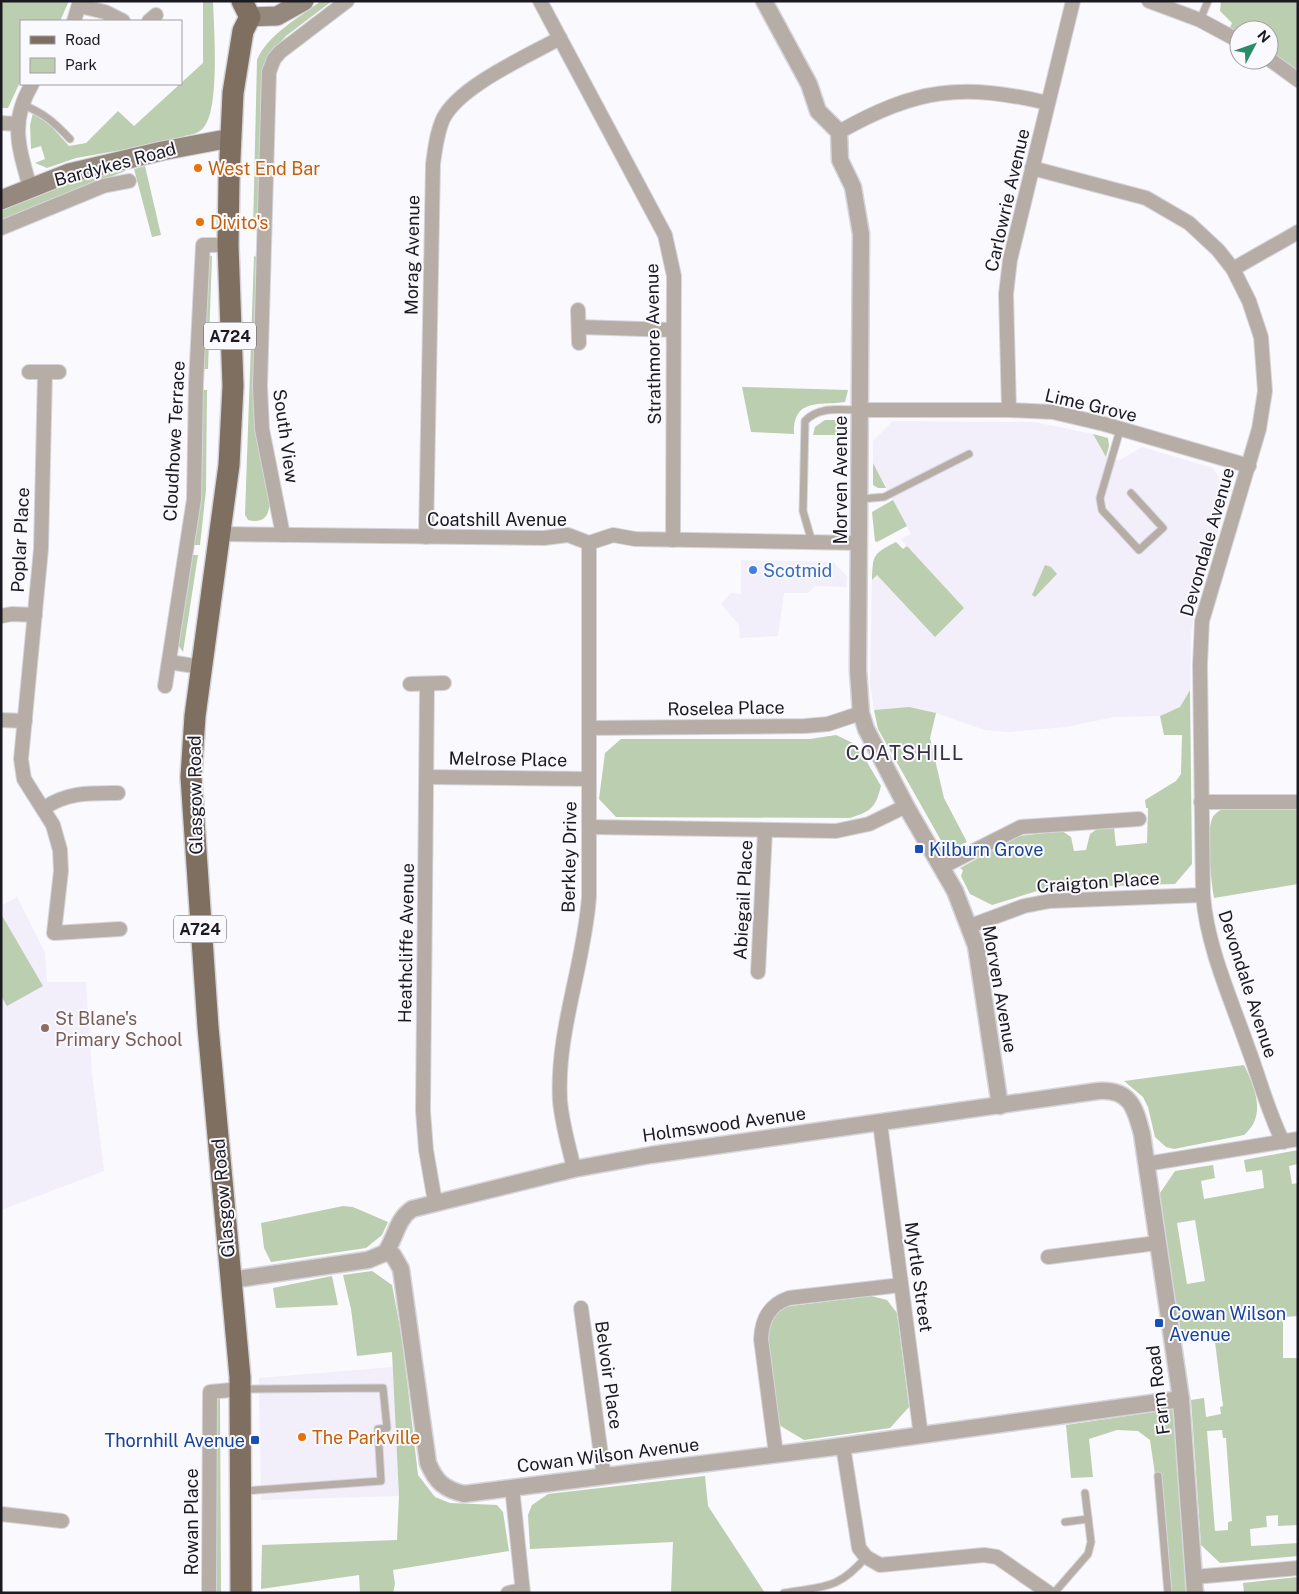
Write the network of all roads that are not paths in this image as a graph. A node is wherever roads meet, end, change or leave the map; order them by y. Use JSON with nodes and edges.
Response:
{"nodes":[{"id":1,"x":304,"y":1,"type":"edge"},
{"id":2,"x":347,"y":1,"type":"edge"},
{"id":3,"x":540,"y":1,"type":"edge"},
{"id":4,"x":764,"y":1,"type":"edge"},
{"id":5,"x":1073,"y":1,"type":"edge"},
{"id":6,"x":1150,"y":1,"type":"edge"},
{"id":7,"x":1208,"y":1,"type":"edge"},
{"id":8,"x":80,"y":4,"type":"edge"},
{"id":9,"x":246,"y":9,"type":"edge"},
{"id":10,"x":74,"y":20,"type":"edge"},
{"id":11,"x":121,"y":20,"type":"edge"},
{"id":12,"x":1200,"y":20,"type":"junction"},
{"id":13,"x":1229,"y":36,"type":"edge"},
{"id":14,"x":560,"y":38,"type":"junction"},
{"id":15,"x":1279,"y":66,"type":"edge"},
{"id":16,"x":1298,"y":80,"type":"edge"},
{"id":17,"x":32,"y":85,"type":"edge"},
{"id":18,"x":1048,"y":103,"type":"junction"},
{"id":19,"x":23,"y":105,"type":"junction"},
{"id":20,"x":1,"y":123,"type":"edge"},
{"id":21,"x":17,"y":124,"type":"junction"},
{"id":22,"x":839,"y":132,"type":"junction"},
{"id":23,"x":231,"y":138,"type":"junction"},
{"id":24,"x":70,"y":139,"type":"dead end"},
{"id":25,"x":1032,"y":168,"type":"junction"},
{"id":26,"x":129,"y":182,"type":"dead end"},
{"id":27,"x":30,"y":188,"type":"junction"},
{"id":28,"x":1,"y":200,"type":"edge"},
{"id":29,"x":1,"y":228,"type":"edge"},
{"id":30,"x":1298,"y":232,"type":"edge"},
{"id":31,"x":228,"y":245,"type":"junction"},
{"id":32,"x":1233,"y":269,"type":"junction"},
{"id":33,"x":578,"y":310,"type":"dead end"},
{"id":34,"x":579,"y":327,"type":"junction"},
{"id":35,"x":673,"y":330,"type":"junction"},
{"id":36,"x":579,"y":343,"type":"dead end"},
{"id":37,"x":29,"y":372,"type":"dead end"},
{"id":38,"x":861,"y":410,"type":"junction"},
{"id":39,"x":1009,"y":410,"type":"junction"},
{"id":40,"x":1120,"y":430,"type":"junction"},
{"id":41,"x":969,"y":454,"type":"dead end"},
{"id":42,"x":1249,"y":466,"type":"junction"},
{"id":43,"x":1131,"y":493,"type":"dead end"},
{"id":44,"x":860,"y":499,"type":"junction"},
{"id":45,"x":221,"y":534,"type":"junction"},
{"id":46,"x":284,"y":535,"type":"junction"},
{"id":47,"x":426,"y":538,"type":"junction"},
{"id":48,"x":673,"y":540,"type":"junction"},
{"id":49,"x":812,"y":542,"type":"junction"},
{"id":50,"x":589,"y":543,"type":"junction"},
{"id":51,"x":860,"y":543,"type":"junction"},
{"id":52,"x":35,"y":615,"type":"junction"},
{"id":53,"x":1,"y":616,"type":"edge"},
{"id":54,"x":169,"y":662,"type":"junction"},
{"id":55,"x":201,"y":667,"type":"junction"},
{"id":56,"x":444,"y":683,"type":"dead end"},
{"id":57,"x":410,"y":684,"type":"dead end"},
{"id":58,"x":426,"y":684,"type":"junction"},
{"id":59,"x":165,"y":686,"type":"dead end"},
{"id":60,"x":861,"y":713,"type":"junction"},
{"id":61,"x":1,"y":720,"type":"edge"},
{"id":62,"x":25,"y":721,"type":"junction"},
{"id":63,"x":590,"y":728,"type":"junction"},
{"id":64,"x":427,"y":777,"type":"junction"},
{"id":65,"x":589,"y":779,"type":"junction"},
{"id":66,"x":118,"y":793,"type":"dead end"},
{"id":67,"x":1201,"y":802,"type":"junction"},
{"id":68,"x":1298,"y":802,"type":"edge"},
{"id":69,"x":906,"y":806,"type":"junction"},
{"id":70,"x":44,"y":808,"type":"junction"},
{"id":71,"x":1139,"y":819,"type":"dead end"},
{"id":72,"x":589,"y":827,"type":"junction"},
{"id":73,"x":765,"y":831,"type":"junction"},
{"id":74,"x":942,"y":867,"type":"junction"},
{"id":75,"x":1203,"y":895,"type":"junction"},
{"id":76,"x":970,"y":926,"type":"junction"},
{"id":77,"x":120,"y":929,"type":"dead end"},
{"id":78,"x":758,"y":972,"type":"dead end"},
{"id":79,"x":1098,"y":1091,"type":"joint"},
{"id":80,"x":1000,"y":1106,"type":"junction"},
{"id":81,"x":880,"y":1123,"type":"junction"},
{"id":82,"x":1298,"y":1139,"type":"edge"},
{"id":83,"x":1283,"y":1142,"type":"junction"},
{"id":84,"x":1146,"y":1164,"type":"junction"},
{"id":85,"x":574,"y":1169,"type":"junction"},
{"id":86,"x":435,"y":1202,"type":"junction"},
{"id":87,"x":1157,"y":1243,"type":"junction"},
{"id":88,"x":385,"y":1252,"type":"junction"},
{"id":89,"x":1048,"y":1257,"type":"dead end"},
{"id":90,"x":231,"y":1280,"type":"junction"},
{"id":91,"x":901,"y":1285,"type":"junction"},
{"id":92,"x":580,"y":1308,"type":"dead end"},
{"id":93,"x":240,"y":1390,"type":"junction"},
{"id":94,"x":1181,"y":1399,"type":"junction"},
{"id":95,"x":921,"y":1436,"type":"junction"},
{"id":96,"x":843,"y":1446,"type":"junction"},
{"id":97,"x":776,"y":1454,"type":"junction"},
{"id":98,"x":1158,"y":1476,"type":"dead end"},
{"id":99,"x":604,"y":1477,"type":"junction"},
{"id":100,"x":512,"y":1487,"type":"junction"},
{"id":101,"x":241,"y":1491,"type":"junction"},
{"id":102,"x":1085,"y":1493,"type":"dead end"},
{"id":103,"x":1,"y":1514,"type":"edge"},
{"id":104,"x":1088,"y":1519,"type":"junction"},
{"id":105,"x":62,"y":1521,"type":"dead end"},
{"id":106,"x":1065,"y":1522,"type":"dead end"},
{"id":107,"x":866,"y":1557,"type":"junction"},
{"id":108,"x":1298,"y":1568,"type":"edge"},
{"id":109,"x":1194,"y":1585,"type":"edge"},
{"id":110,"x":522,"y":1591,"type":"edge"},
{"id":111,"x":209,"y":1593,"type":"edge"},
{"id":112,"x":241,"y":1593,"type":"edge"},
{"id":113,"x":508,"y":1593,"type":"edge"},
{"id":114,"x":784,"y":1593,"type":"edge"},
{"id":115,"x":1049,"y":1593,"type":"edge"},
{"id":116,"x":1054,"y":1593,"type":"edge"},
{"id":117,"x":1168,"y":1593,"type":"edge"}],
"edges":[{"from":1,"to":9,"type":"main road"},
{"from":2,"to":46,"type":"street","name":"South View"},
{"from":3,"to":14,"type":"street","name":"Strathmore Avenue"},
{"from":4,"to":22,"type":"street"},
{"from":5,"to":18,"type":"street","name":"Carlowrie Avenue"},
{"from":6,"to":12,"type":"street"},
{"from":7,"to":12,"type":"lane"},
{"from":8,"to":10,"type":"street"},
{"from":8,"to":11,"type":"street"},
{"from":9,"to":23,"type":"main road","name":"Glasgow Road","number":"A724"},
{"from":12,"to":13,"type":"street"},
{"from":14,"to":35,"type":"street","name":"Strathmore Avenue"},
{"from":14,"to":47,"type":"street","name":"Morag Avenue"},
{"from":15,"to":16,"type":"street"},
{"from":17,"to":19,"type":"street"},
{"from":18,"to":22,"type":"street"},
{"from":18,"to":25,"type":"street","name":"Carlowrie Avenue"},
{"from":19,"to":21,"type":"street"},
{"from":19,"to":24,"type":"lane"},
{"from":20,"to":21,"type":"street"},
{"from":21,"to":27,"type":"street"},
{"from":22,"to":38,"type":"street","name":"Morven Avenue"},
{"from":23,"to":27,"type":"main road","name":"Bardykes Road"},
{"from":23,"to":31,"type":"main road","name":"Glasgow Road","number":"A724"},
{"from":25,"to":32,"type":"street","name":"Devondale Avenue"},
{"from":25,"to":39,"type":"street","name":"Carlowrie Avenue"},
{"from":26,"to":29,"type":"street"},
{"from":27,"to":28,"type":"main road","name":"Bardykes Road"},
{"from":30,"to":32,"type":"street"},
{"from":31,"to":45,"type":"main road","name":"Glasgow Road","number":"A724"},
{"from":31,"to":54,"type":"street","name":"Cloudhowe Terrace"},
{"from":32,"to":42,"type":"street","name":"Devondale Avenue"},
{"from":33,"to":34,"type":"street"},
{"from":34,"to":35,"type":"street"},
{"from":34,"to":36,"type":"street"},
{"from":35,"to":48,"type":"street","name":"Strathmore Avenue"},
{"from":37,"to":52,"type":"street","name":"Poplar Place"},
{"from":38,"to":39,"type":"street","name":"Lime Grove"},
{"from":38,"to":44,"type":"street","name":"Morven Avenue"},
{"from":38,"to":49,"type":"lane"},
{"from":39,"to":40,"type":"street","name":"Lime Grove"},
{"from":40,"to":42,"type":"street","name":"Lime Grove"},
{"from":40,"to":43,"type":"lane"},
{"from":41,"to":44,"type":"lane"},
{"from":42,"to":67,"type":"street","name":"Devondale Avenue"},
{"from":44,"to":51,"type":"street","name":"Morven Avenue"},
{"from":45,"to":46,"type":"street","name":"Coatshill Avenue"},
{"from":45,"to":55,"type":"main road","name":"Glasgow Road","number":"A724"},
{"from":46,"to":47,"type":"street","name":"Coatshill Avenue"},
{"from":47,"to":50,"type":"street","name":"Coatshill Avenue"},
{"from":48,"to":49,"type":"street","name":"Coatshill Avenue"},
{"from":48,"to":50,"type":"street","name":"Coatshill Avenue"},
{"from":49,"to":51,"type":"street","name":"Coatshill Avenue"},
{"from":50,"to":63,"type":"street","name":"Berkley Drive"},
{"from":51,"to":60,"type":"street","name":"Morven Avenue"},
{"from":52,"to":53,"type":"street"},
{"from":52,"to":62,"type":"street","name":"Poplar Place"},
{"from":54,"to":55,"type":"street"},
{"from":54,"to":59,"type":"street","name":"Cloudhowe Terrace"},
{"from":55,"to":90,"type":"main road","name":"Glasgow Road","number":"A724"},
{"from":56,"to":58,"type":"street"},
{"from":57,"to":58,"type":"street"},
{"from":58,"to":64,"type":"street","name":"Heathcliffe Avenue"},
{"from":60,"to":63,"type":"street","name":"Roselea Place"},
{"from":60,"to":69,"type":"street","name":"Morven Avenue"},
{"from":61,"to":62,"type":"street"},
{"from":62,"to":70,"type":"street","name":"Poplar Place"},
{"from":63,"to":65,"type":"street","name":"Berkley Drive"},
{"from":64,"to":65,"type":"street","name":"Melrose Place"},
{"from":64,"to":86,"type":"street","name":"Heathcliffe Avenue"},
{"from":65,"to":72,"type":"street","name":"Berkley Drive"},
{"from":66,"to":70,"type":"street"},
{"from":67,"to":68,"type":"street"},
{"from":67,"to":75,"type":"street","name":"Devondale Avenue"},
{"from":69,"to":73,"type":"street"},
{"from":69,"to":74,"type":"street","name":"Morven Avenue"},
{"from":70,"to":77,"type":"street","name":"Poplar Place"},
{"from":71,"to":74,"type":"street"},
{"from":72,"to":73,"type":"street"},
{"from":72,"to":85,"type":"street","name":"Berkley Drive"},
{"from":73,"to":78,"type":"street","name":"Abiegail Place"},
{"from":74,"to":76,"type":"street","name":"Morven Avenue"},
{"from":75,"to":76,"type":"street","name":"Craigton Place"},
{"from":75,"to":83,"type":"street","name":"Devondale Avenue"},
{"from":76,"to":80,"type":"street","name":"Morven Avenue"},
{"from":79,"to":80,"type":"street","name":"Holmswood Avenue"},
{"from":79,"to":84,"type":"street","name":"Farm Road"},
{"from":80,"to":81,"type":"street","name":"Holmswood Avenue"},
{"from":81,"to":85,"type":"street","name":"Holmswood Avenue"},
{"from":81,"to":91,"type":"street","name":"Myrtle Street"},
{"from":82,"to":83,"type":"street"},
{"from":83,"to":84,"type":"street"},
{"from":84,"to":87,"type":"street","name":"Farm Road"},
{"from":85,"to":86,"type":"street","name":"Holmswood Avenue"},
{"from":86,"to":88,"type":"street","name":"Holmswood Avenue"},
{"from":87,"to":89,"type":"street"},
{"from":87,"to":94,"type":"street","name":"Farm Road"},
{"from":88,"to":90,"type":"street"},
{"from":88,"to":100,"type":"street","name":"Cowan Wilson Avenue"},
{"from":90,"to":93,"type":"main road","name":"Glasgow Road","number":"A724"},
{"from":91,"to":95,"type":"street","name":"Myrtle Street"},
{"from":91,"to":97,"type":"street"},
{"from":92,"to":99,"type":"street","name":"Belvoir Place"},
{"from":93,"to":101,"type":"main road","name":"Glasgow Road","number":"A724"},
{"from":93,"to":101,"type":"lane"},
{"from":93,"to":111,"type":"street","name":"Rowan Place"},
{"from":94,"to":95,"type":"street","name":"Cowan Wilson Avenue"},
{"from":94,"to":109,"type":"street","name":"Farm Road"},
{"from":95,"to":96,"type":"street","name":"Cowan Wilson Avenue"},
{"from":96,"to":97,"type":"street","name":"Cowan Wilson Avenue"},
{"from":96,"to":107,"type":"street"},
{"from":97,"to":99,"type":"street","name":"Cowan Wilson Avenue"},
{"from":98,"to":117,"type":"lane"},
{"from":99,"to":100,"type":"street","name":"Cowan Wilson Avenue"},
{"from":100,"to":110,"type":"street"},
{"from":101,"to":112,"type":"main road","name":"Glasgow Road","number":"A724"},
{"from":102,"to":104,"type":"lane"},
{"from":103,"to":105,"type":"street"},
{"from":104,"to":106,"type":"lane"},
{"from":104,"to":116,"type":"lane"},
{"from":107,"to":114,"type":"lane"},
{"from":107,"to":115,"type":"street"},
{"from":108,"to":109,"type":"street"},
{"from":110,"to":113,"type":"street"}]}
